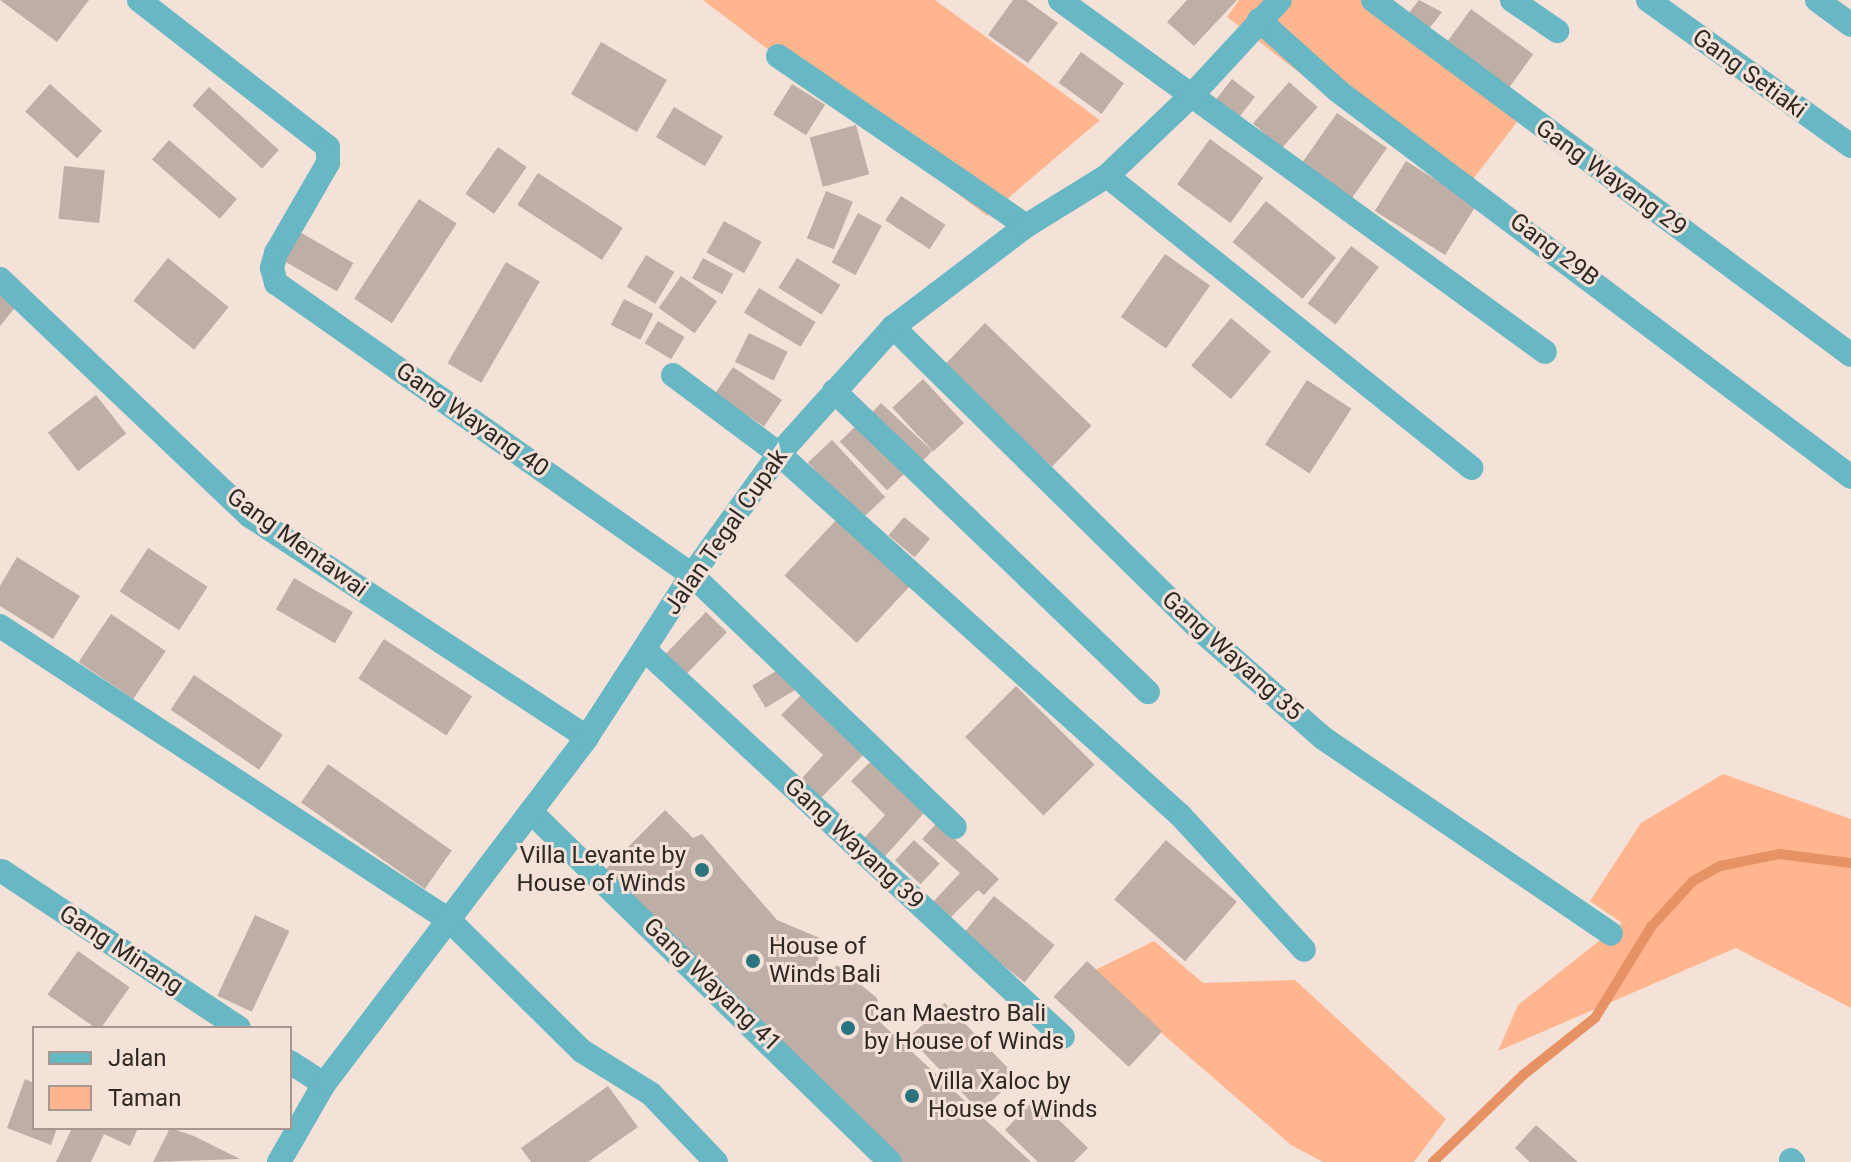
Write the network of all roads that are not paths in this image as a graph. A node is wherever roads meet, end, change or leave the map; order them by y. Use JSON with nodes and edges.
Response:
{"nodes":[{"id":1,"x":139,"y":0,"type":"edge"},
{"id":2,"x":1060,"y":0,"type":"edge"},
{"id":3,"x":1280,"y":0,"type":"edge"},
{"id":4,"x":1373,"y":0,"type":"edge"},
{"id":5,"x":1512,"y":0,"type":"edge"},
{"id":6,"x":1648,"y":0,"type":"edge"},
{"id":7,"x":1817,"y":0,"type":"edge"},
{"id":8,"x":1259,"y":20,"type":"junction"},
{"id":9,"x":1851,"y":25,"type":"edge"},
{"id":10,"x":1557,"y":31,"type":"dead end"},
{"id":11,"x":778,"y":56,"type":"dead end"},
{"id":12,"x":1192,"y":95,"type":"junction"},
{"id":13,"x":1851,"y":146,"type":"edge"},
{"id":14,"x":1107,"y":176,"type":"junction"},
{"id":15,"x":1026,"y":226,"type":"junction"},
{"id":16,"x":0,"y":279,"type":"edge"},
{"id":17,"x":893,"y":327,"type":"junction"},
{"id":18,"x":1545,"y":352,"type":"dead end"},
{"id":19,"x":1851,"y":355,"type":"edge"},
{"id":20,"x":673,"y":375,"type":"dead end"},
{"id":21,"x":834,"y":391,"type":"junction"},
{"id":22,"x":779,"y":454,"type":"junction"},
{"id":23,"x":1472,"y":468,"type":"dead end"},
{"id":24,"x":1851,"y":477,"type":"edge"},
{"id":25,"x":692,"y":575,"type":"junction"},
{"id":26,"x":0,"y":626,"type":"edge"},
{"id":27,"x":646,"y":651,"type":"junction"},
{"id":28,"x":1148,"y":692,"type":"dead end"},
{"id":29,"x":587,"y":737,"type":"junction"},
{"id":30,"x":531,"y":812,"type":"junction"},
{"id":31,"x":955,"y":827,"type":"dead end"},
{"id":32,"x":2,"y":871,"type":"dead end"},
{"id":33,"x":449,"y":920,"type":"junction"},
{"id":34,"x":1611,"y":934,"type":"dead end"},
{"id":35,"x":1304,"y":950,"type":"dead end"},
{"id":36,"x":236,"y":1026,"type":"edge"},
{"id":37,"x":1063,"y":1037,"type":"dead end"},
{"id":38,"x":292,"y":1063,"type":"edge"},
{"id":39,"x":324,"y":1084,"type":"junction"},
{"id":40,"x":279,"y":1162,"type":"edge"},
{"id":41,"x":716,"y":1162,"type":"edge"},
{"id":42,"x":890,"y":1162,"type":"edge"}],
"edges":[{"from":1,"to":25,"type":"street","name":"Gang Wayang 40"},
{"from":2,"to":12,"type":"street"},
{"from":3,"to":8,"type":"street","name":"Jalan Tegal Cupak"},
{"from":4,"to":19,"type":"street","name":"Gang Wayang 29"},
{"from":5,"to":10,"type":"street"},
{"from":6,"to":13,"type":"street","name":"Gang Setiaki"},
{"from":7,"to":9,"type":"street"},
{"from":8,"to":12,"type":"street","name":"Jalan Tegal Cupak"},
{"from":8,"to":24,"type":"street","name":"Gang 29B"},
{"from":11,"to":15,"type":"street"},
{"from":12,"to":14,"type":"street","name":"Jalan Tegal Cupak"},
{"from":12,"to":18,"type":"street"},
{"from":14,"to":15,"type":"street","name":"Jalan Tegal Cupak"},
{"from":14,"to":23,"type":"street"},
{"from":15,"to":17,"type":"street","name":"Jalan Tegal Cupak"},
{"from":16,"to":29,"type":"street","name":"Gang Mentawai"},
{"from":17,"to":21,"type":"street","name":"Jalan Tegal Cupak"},
{"from":17,"to":34,"type":"street","name":"Gang Wayang 35"},
{"from":20,"to":22,"type":"street"},
{"from":21,"to":22,"type":"street","name":"Jalan Tegal Cupak"},
{"from":21,"to":28,"type":"street"},
{"from":22,"to":25,"type":"street","name":"Jalan Tegal Cupak"},
{"from":22,"to":35,"type":"street"},
{"from":25,"to":27,"type":"street","name":"Jalan Tegal Cupak"},
{"from":25,"to":31,"type":"street"},
{"from":26,"to":33,"type":"street"},
{"from":27,"to":29,"type":"street","name":"Jalan Tegal Cupak"},
{"from":27,"to":37,"type":"street","name":"Gang Wayang 39"},
{"from":29,"to":30,"type":"street","name":"Jalan Tegal Cupak"},
{"from":30,"to":33,"type":"street","name":"Jalan Tegal Cupak"},
{"from":30,"to":42,"type":"street","name":"Gang Wayang 41"},
{"from":32,"to":36,"type":"street","name":"Gang Minang"},
{"from":33,"to":39,"type":"street","name":"Jalan Tegal Cupak"},
{"from":33,"to":41,"type":"street"},
{"from":38,"to":39,"type":"street"},
{"from":39,"to":40,"type":"street","name":"Jalan Tegal Cupak"}]}
